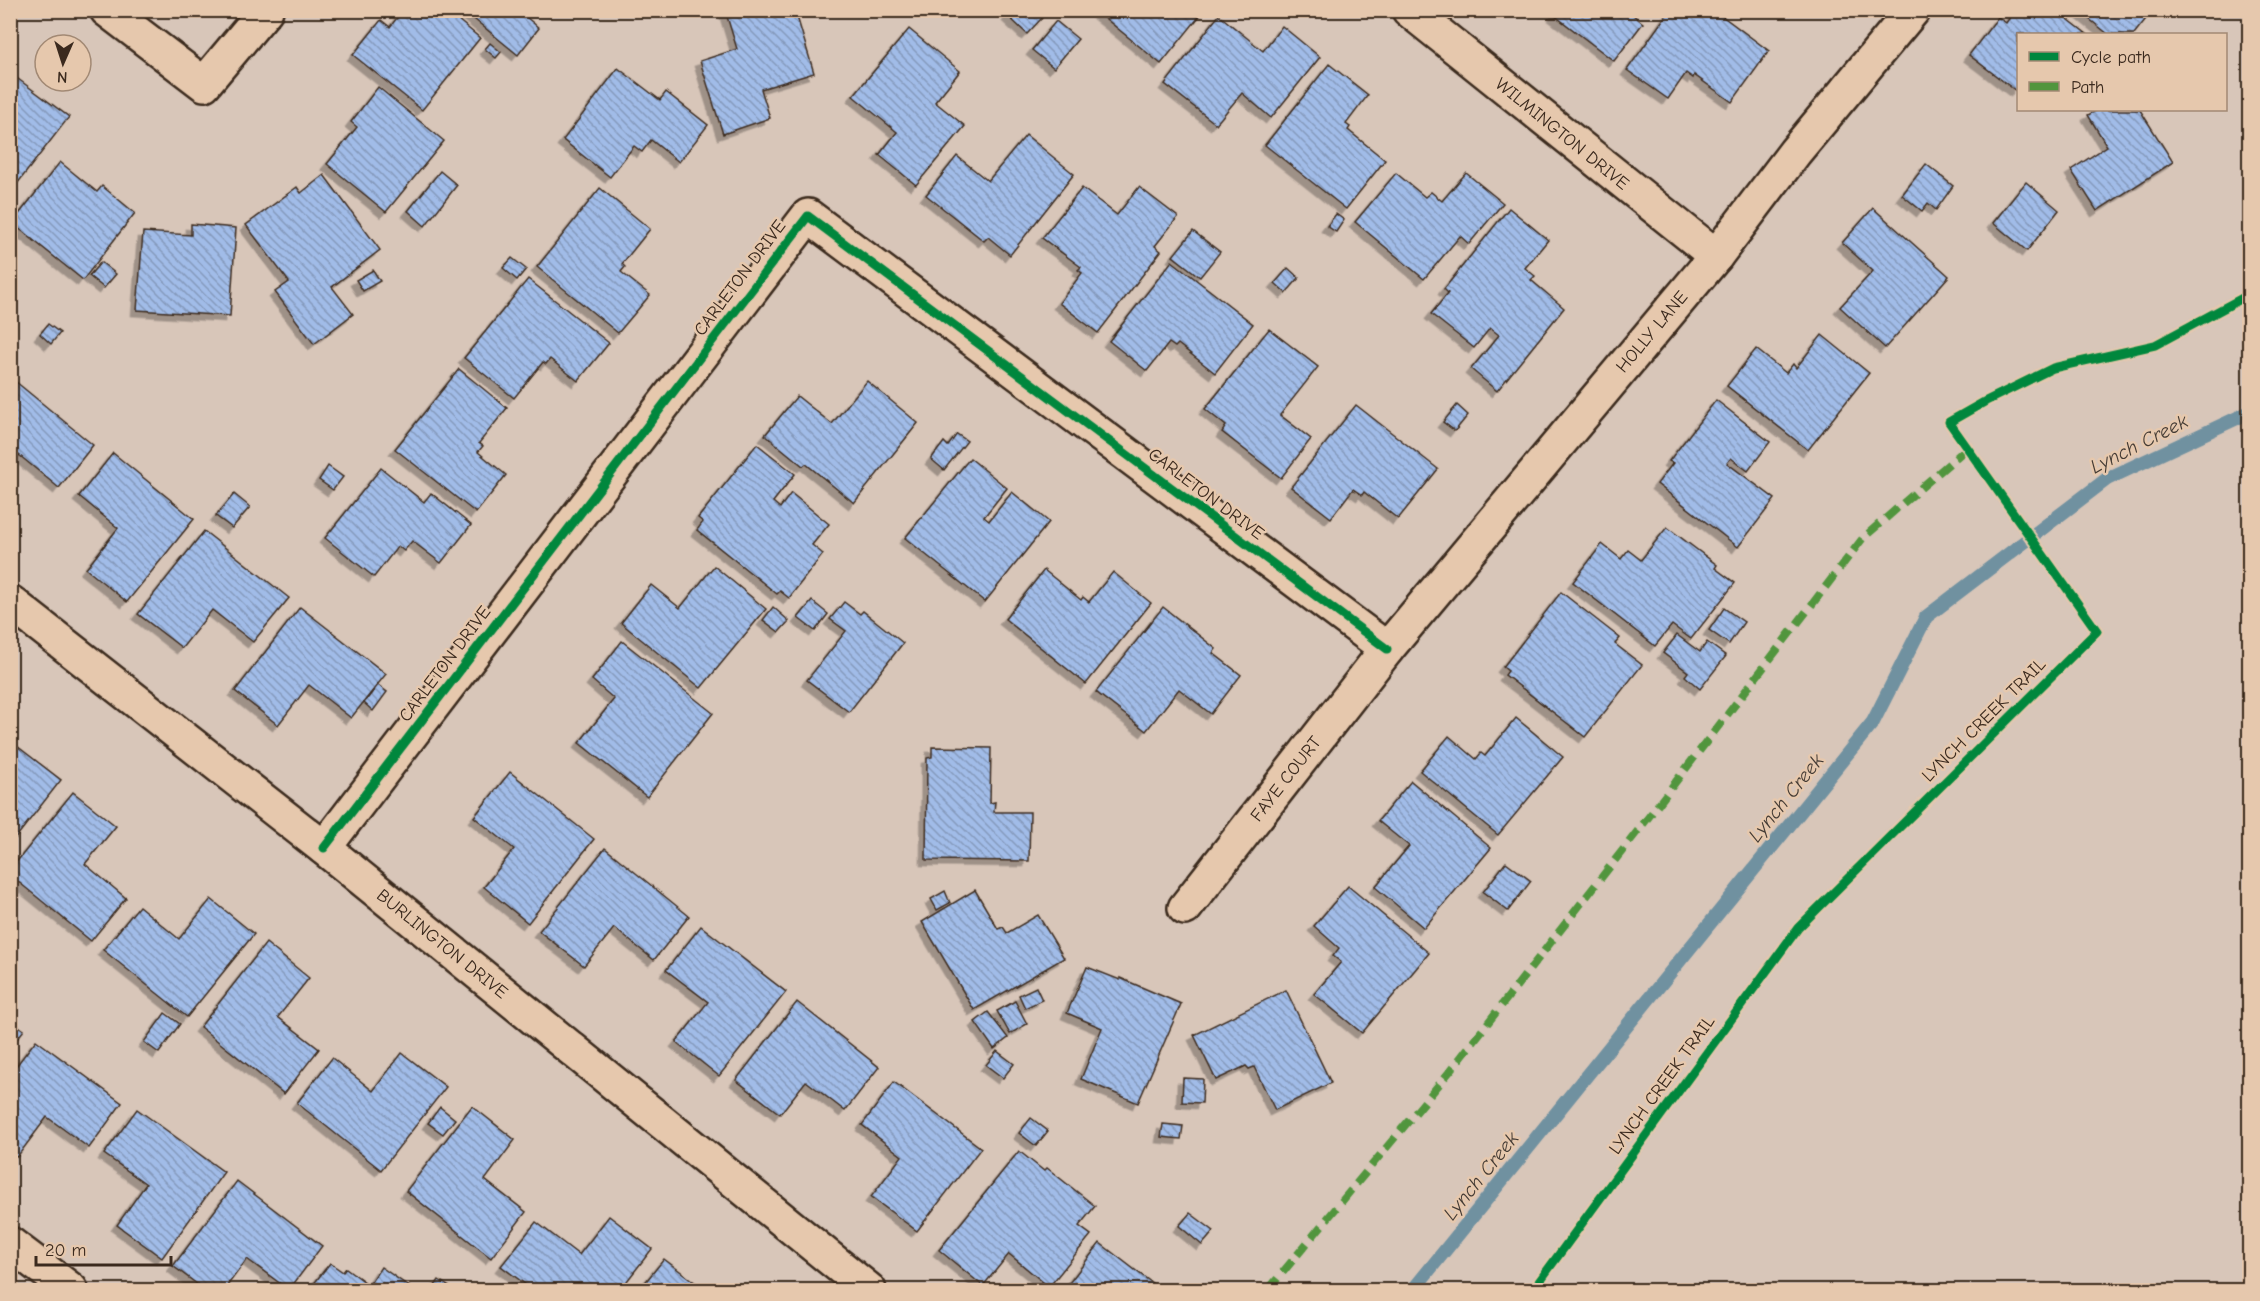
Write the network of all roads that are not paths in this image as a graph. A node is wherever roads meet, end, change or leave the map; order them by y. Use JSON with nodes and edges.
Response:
{"nodes":[{"id":1,"x":107,"y":10,"type":"edge"},
{"id":2,"x":266,"y":10,"type":"edge"},
{"id":3,"x":1409,"y":10,"type":"edge"},
{"id":4,"x":1913,"y":10,"type":"edge"},
{"id":5,"x":1716,"y":256,"type":"junction"},
{"id":6,"x":10,"y":603,"type":"edge"},
{"id":7,"x":1387,"y":649,"type":"junction"},
{"id":8,"x":324,"y":848,"type":"junction"},
{"id":9,"x":1185,"y":908,"type":"dead end"},
{"id":10,"x":10,"y":1244,"type":"edge"},
{"id":11,"x":71,"y":1290,"type":"edge"},
{"id":12,"x":868,"y":1290,"type":"edge"}],
"edges":[{"from":1,"to":2,"type":"street"},
{"from":3,"to":5,"type":"street","name":"WILMINGTON DRIVE"},
{"from":4,"to":5,"type":"street","name":"HOLLY LANE"},
{"from":5,"to":7,"type":"street","name":"HOLLY LANE"},
{"from":6,"to":8,"type":"street","name":"BURLINGTON DRIVE"},
{"from":7,"to":8,"type":"street","name":"CARLETON DRIVE"},
{"from":7,"to":9,"type":"street","name":"FAYE COURT"},
{"from":8,"to":12,"type":"street","name":"BURLINGTON DRIVE"},
{"from":10,"to":11,"type":"street"}]}
